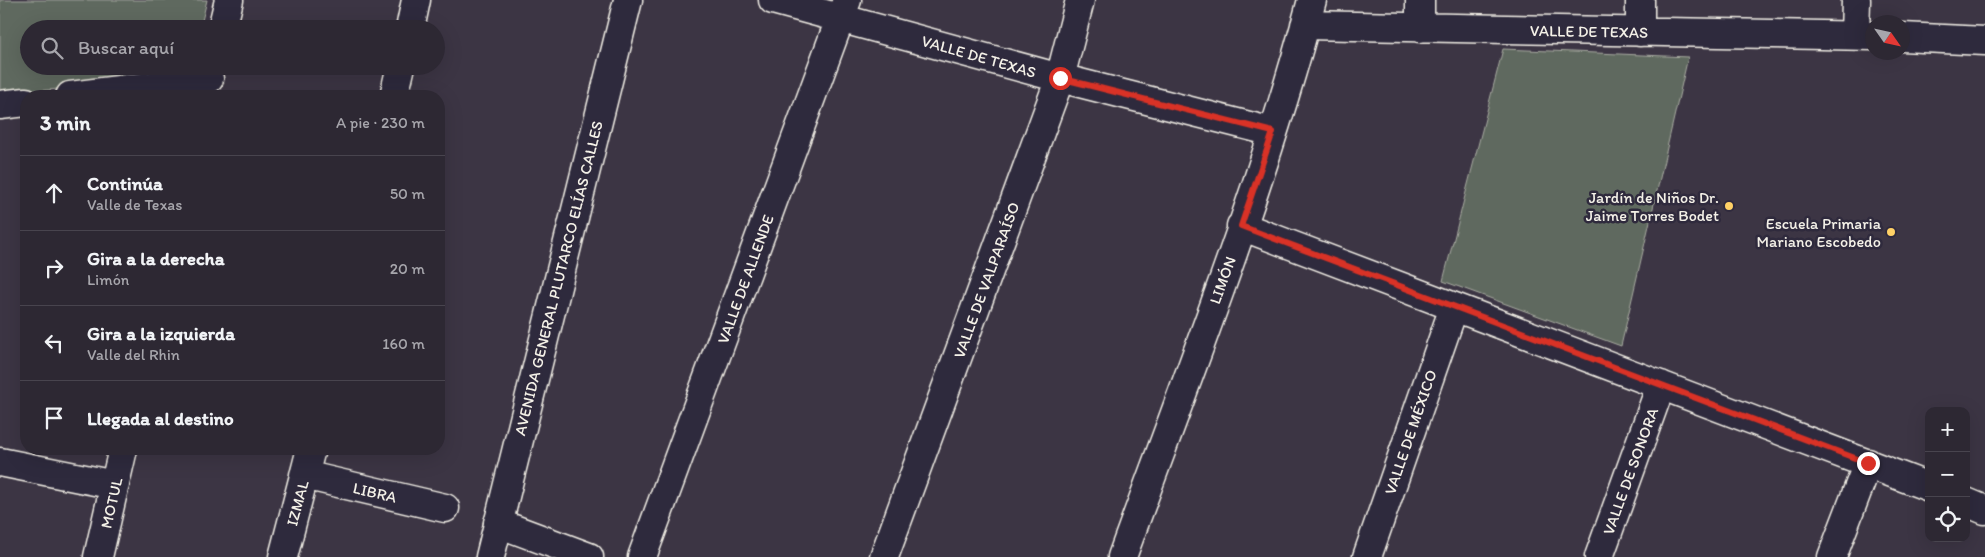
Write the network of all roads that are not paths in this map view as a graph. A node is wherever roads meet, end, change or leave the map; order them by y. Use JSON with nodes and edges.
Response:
{"nodes":[{"id":1,"x":229,"y":0,"type":"edge"},
{"id":2,"x":416,"y":0,"type":"edge"},
{"id":3,"x":628,"y":0,"type":"edge"},
{"id":4,"x":773,"y":0,"type":"edge"},
{"id":5,"x":1080,"y":0,"type":"edge"},
{"id":6,"x":1420,"y":0,"type":"edge"},
{"id":7,"x":1640,"y":0,"type":"edge"},
{"id":8,"x":1856,"y":0,"type":"edge"},
{"id":9,"x":844,"y":9,"type":"edge"},
{"id":10,"x":1309,"y":13,"type":"edge"},
{"id":11,"x":224,"y":20,"type":"edge"},
{"id":12,"x":412,"y":20,"type":"edge"},
{"id":13,"x":1420,"y":28,"type":"junction"},
{"id":14,"x":1640,"y":32,"type":"junction"},
{"id":15,"x":1864,"y":36,"type":"edge"},
{"id":16,"x":1910,"y":37,"type":"edge"},
{"id":17,"x":1985,"y":41,"type":"edge"},
{"id":18,"x":399,"y":75,"type":"edge"},
{"id":19,"x":1060,"y":78,"type":"junction"},
{"id":20,"x":209,"y":81,"type":"edge"},
{"id":21,"x":126,"y":90,"type":"edge"},
{"id":22,"x":395,"y":90,"type":"edge"},
{"id":23,"x":20,"y":103,"type":"edge"},
{"id":24,"x":0,"y":105,"type":"edge"},
{"id":25,"x":1273,"y":132,"type":"junction"},
{"id":26,"x":1241,"y":226,"type":"junction"},
{"id":27,"x":1454,"y":307,"type":"junction"},
{"id":28,"x":1661,"y":385,"type":"junction"},
{"id":29,"x":122,"y":455,"type":"edge"},
{"id":30,"x":309,"y":455,"type":"edge"},
{"id":31,"x":0,"y":462,"type":"edge"},
{"id":32,"x":1868,"y":463,"type":"junction"},
{"id":33,"x":304,"y":475,"type":"junction"},
{"id":34,"x":115,"y":485,"type":"junction"},
{"id":35,"x":1925,"y":485,"type":"edge"},
{"id":36,"x":1970,"y":504,"type":"edge"},
{"id":37,"x":445,"y":508,"type":"dead end"},
{"id":38,"x":1985,"y":510,"type":"edge"},
{"id":39,"x":498,"y":523,"type":"junction"},
{"id":40,"x":98,"y":557,"type":"edge"},
{"id":41,"x":283,"y":557,"type":"edge"},
{"id":42,"x":490,"y":557,"type":"edge"},
{"id":43,"x":590,"y":557,"type":"edge"},
{"id":44,"x":642,"y":557,"type":"edge"},
{"id":45,"x":884,"y":557,"type":"edge"},
{"id":46,"x":1122,"y":557,"type":"edge"},
{"id":47,"x":1367,"y":557,"type":"edge"},
{"id":48,"x":1599,"y":557,"type":"edge"},
{"id":49,"x":1832,"y":557,"type":"edge"}],
"edges":[{"from":1,"to":11,"type":"street"},
{"from":2,"to":12,"type":"street"},
{"from":3,"to":39,"type":"street","name":"AVENIDA GENERAL PLUTARCO ELÍAS CALLES"},
{"from":4,"to":9,"type":"street","name":"VALLE DE TEXAS"},
{"from":5,"to":19,"type":"street","name":"VALLE DE VALPARAÍSO"},
{"from":6,"to":13,"type":"street"},
{"from":7,"to":14,"type":"street"},
{"from":8,"to":15,"type":"street"},
{"from":9,"to":19,"type":"street","name":"VALLE DE TEXAS"},
{"from":9,"to":44,"type":"street","name":"VALLE DE ALLENDE"},
{"from":10,"to":13,"type":"street","name":"VALLE DE TEXAS"},
{"from":10,"to":25,"type":"street","name":"LIMÓN"},
{"from":13,"to":14,"type":"street","name":"VALLE DE TEXAS"},
{"from":14,"to":15,"type":"street","name":"VALLE DE TEXAS"},
{"from":16,"to":17,"type":"street"},
{"from":18,"to":22,"type":"street"},
{"from":19,"to":25,"type":"street","name":"VALLE DE TEXAS"},
{"from":19,"to":45,"type":"street","name":"VALLE DE VALPARAÍSO"},
{"from":20,"to":21,"type":"street"},
{"from":23,"to":24,"type":"street"},
{"from":25,"to":26,"type":"street","name":"LIMÓN"},
{"from":26,"to":27,"type":"street"},
{"from":26,"to":46,"type":"street","name":"LIMÓN"},
{"from":27,"to":28,"type":"street"},
{"from":27,"to":47,"type":"street","name":"VALLE DE MÉXICO"},
{"from":28,"to":32,"type":"street"},
{"from":28,"to":48,"type":"street","name":"VALLE DE SONORA"},
{"from":29,"to":34,"type":"street","name":"MOTUL"},
{"from":30,"to":33,"type":"street","name":"IZMAL"},
{"from":31,"to":34,"type":"street"},
{"from":32,"to":35,"type":"street"},
{"from":32,"to":49,"type":"street"},
{"from":33,"to":37,"type":"street","name":"LIBRA"},
{"from":33,"to":41,"type":"street","name":"IZMAL"},
{"from":34,"to":40,"type":"street","name":"MOTUL"},
{"from":36,"to":38,"type":"street"},
{"from":39,"to":42,"type":"street","name":"AVENIDA GENERAL PLUTARCO ELÍAS CALLES"},
{"from":39,"to":43,"type":"street"}]}
